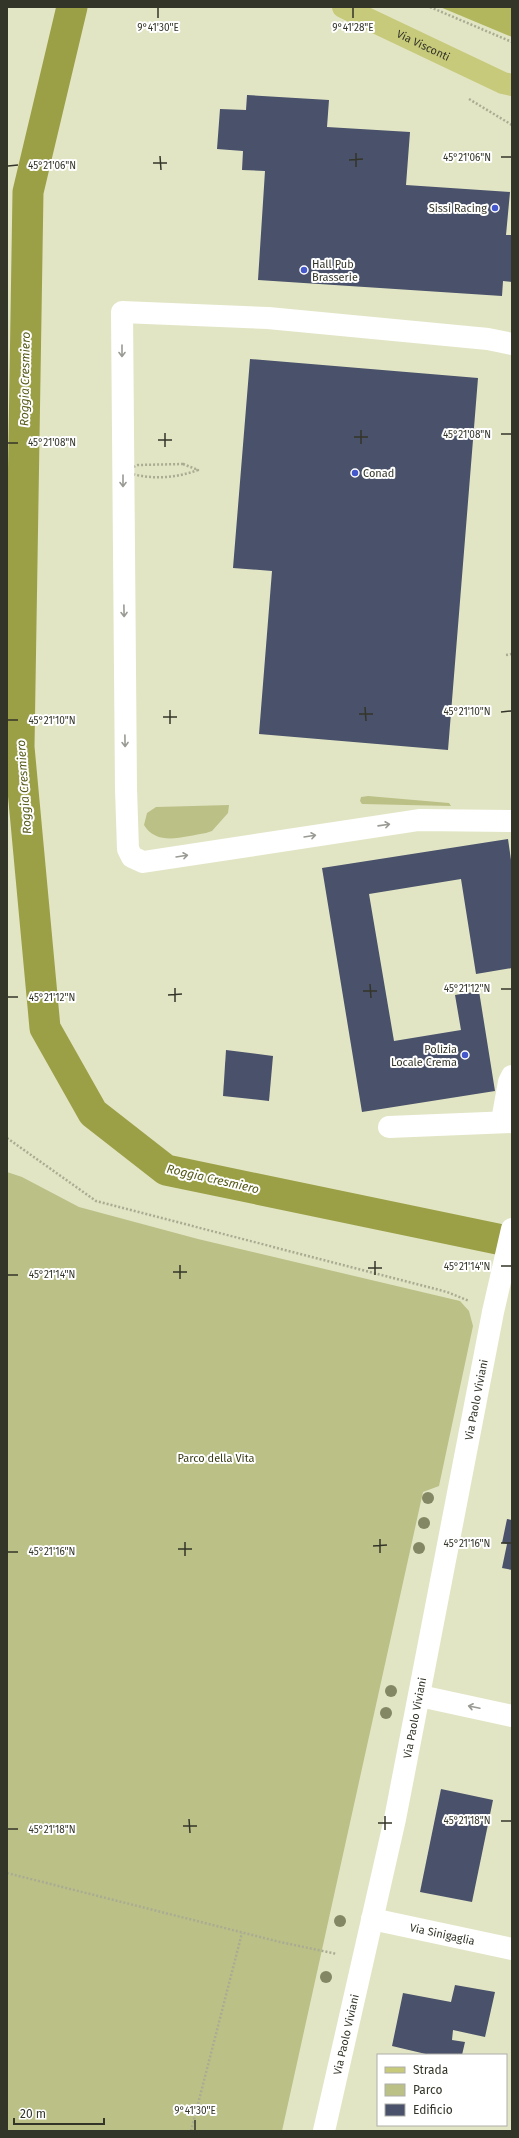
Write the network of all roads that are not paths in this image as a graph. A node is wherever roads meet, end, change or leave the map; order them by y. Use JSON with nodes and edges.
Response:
{"nodes":[{"id":1,"x":343,"y":7,"type":"edge"},
{"id":2,"x":509,"y":86,"type":"edge"},
{"id":3,"x":512,"y":344,"type":"edge"},
{"id":4,"x":512,"y":821,"type":"edge"},
{"id":5,"x":510,"y":1079,"type":"edge"},
{"id":6,"x":507,"y":1121,"type":"edge"},
{"id":7,"x":389,"y":1127,"type":"dead end"},
{"id":8,"x":512,"y":1229,"type":"edge"},
{"id":9,"x":500,"y":1307,"type":"edge"},
{"id":10,"x":420,"y":1696,"type":"junction"},
{"id":11,"x":512,"y":1716,"type":"edge"},
{"id":12,"x":372,"y":1919,"type":"junction"},
{"id":13,"x":512,"y":1950,"type":"edge"},
{"id":14,"x":324,"y":2131,"type":"edge"}],
"edges":[{"from":1,"to":2,"type":"main road","name":"Via Visconti"},
{"from":3,"to":4,"type":"street","one_way":true},
{"from":5,"to":6,"type":"street"},
{"from":6,"to":7,"type":"street"},
{"from":8,"to":9,"type":"street","name":"Via Paolo Viviani"},
{"from":9,"to":10,"type":"street","name":"Via Paolo Viviani"},
{"from":11,"to":10,"type":"street","one_way":true},
{"from":10,"to":12,"type":"street","name":"Via Paolo Viviani"},
{"from":12,"to":13,"type":"street","name":"Via Sinigaglia"},
{"from":12,"to":14,"type":"street","name":"Via Paolo Viviani"}]}
